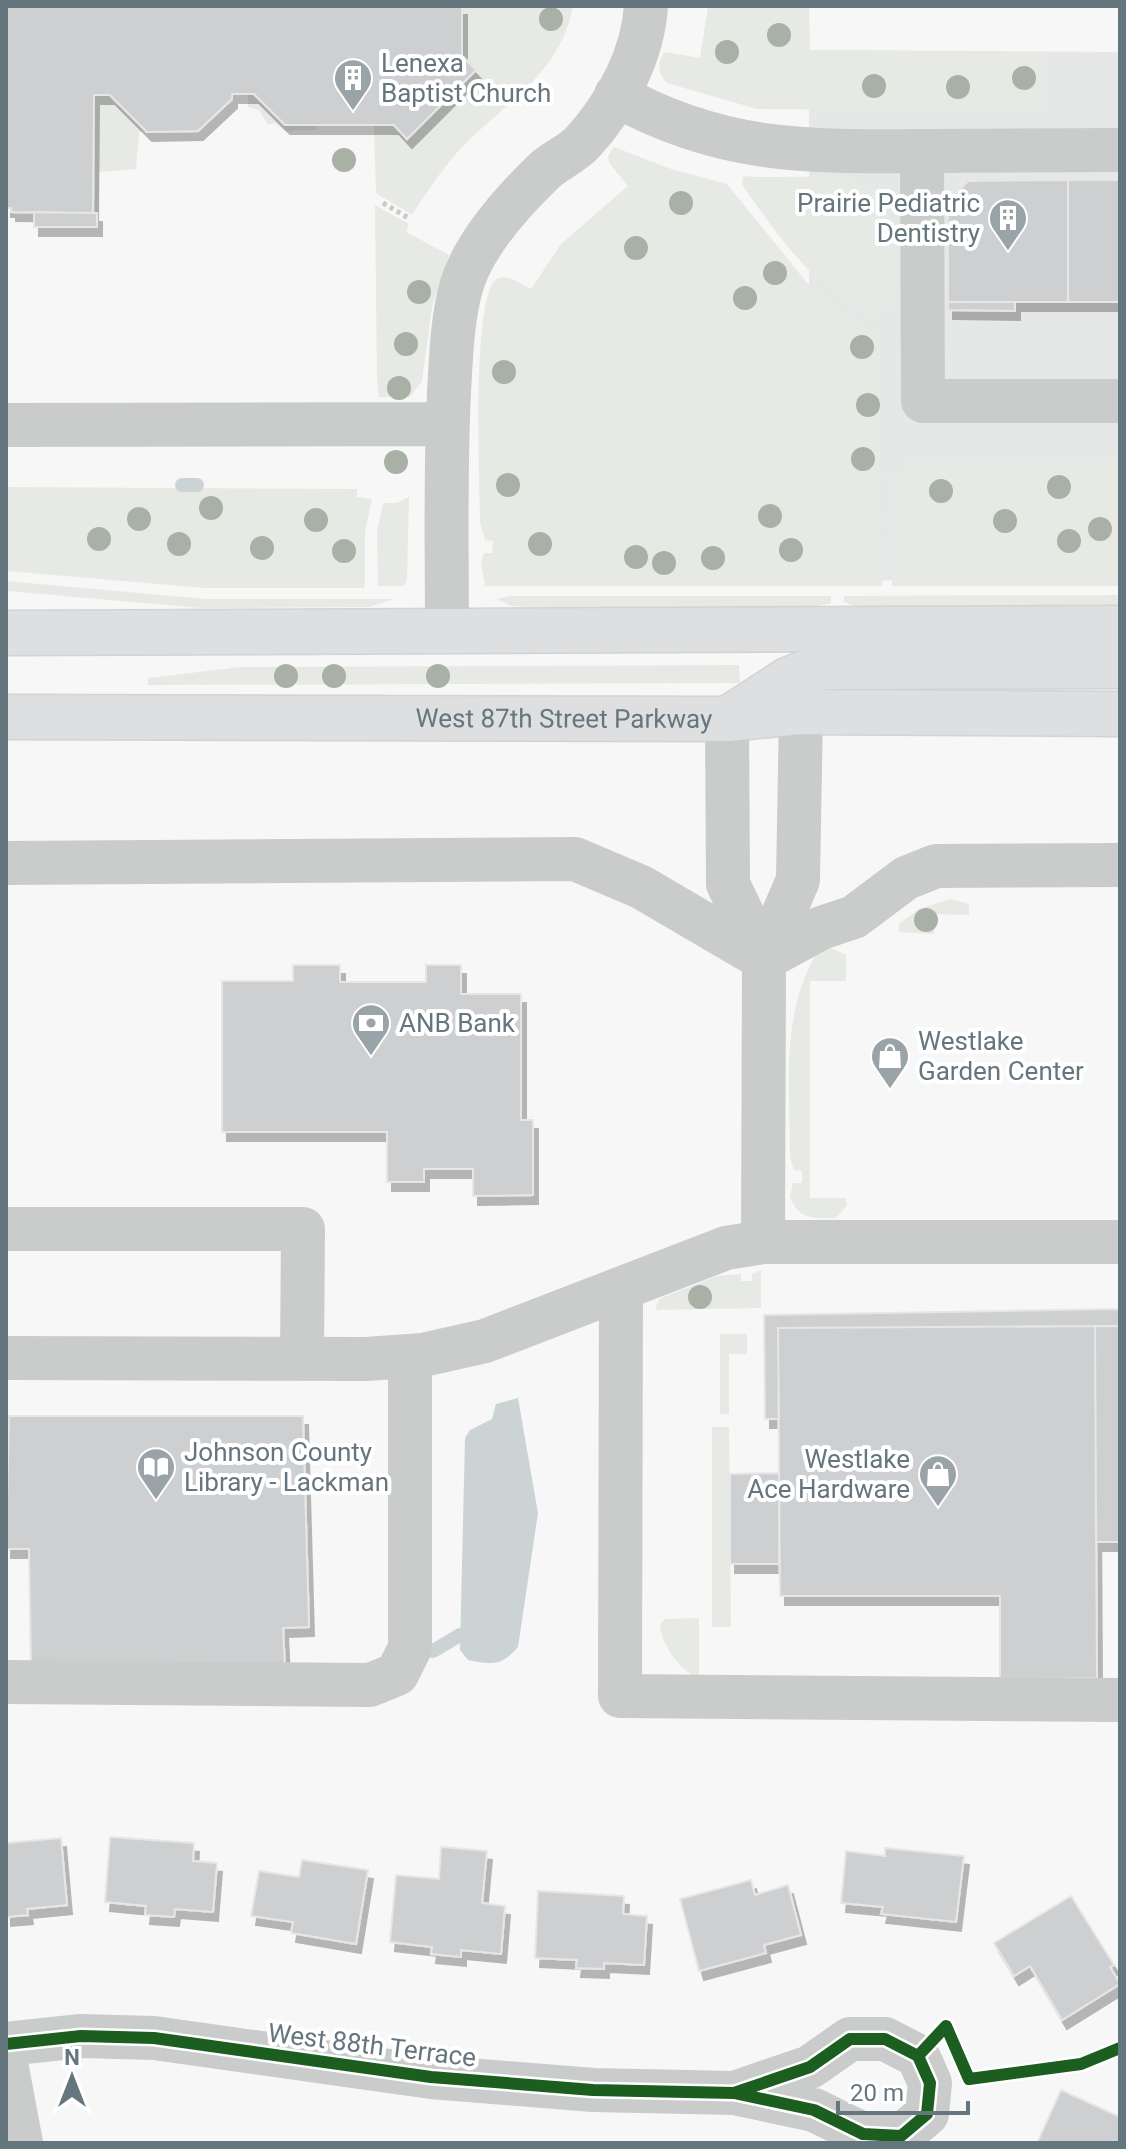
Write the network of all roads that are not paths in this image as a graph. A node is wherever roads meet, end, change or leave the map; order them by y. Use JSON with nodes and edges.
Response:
{"nodes":[{"id":1,"x":646,"y":6,"type":"edge"},
{"id":2,"x":616,"y":95,"type":"junction"},
{"id":3,"x":1120,"y":150,"type":"edge"},
{"id":4,"x":922,"y":151,"type":"junction"},
{"id":5,"x":1120,"y":401,"type":"edge"},
{"id":6,"x":448,"y":424,"type":"junction"},
{"id":7,"x":6,"y":425,"type":"edge"},
{"id":8,"x":1120,"y":628,"type":"edge"},
{"id":9,"x":447,"y":631,"type":"junction"},
{"id":10,"x":6,"y":633,"type":"edge"},
{"id":11,"x":1120,"y":666,"type":"edge"},
{"id":12,"x":801,"y":712,"type":"junction"},
{"id":13,"x":1120,"y":714,"type":"edge"},
{"id":14,"x":6,"y":717,"type":"edge"},
{"id":15,"x":727,"y":719,"type":"junction"},
{"id":16,"x":6,"y":863,"type":"edge"},
{"id":17,"x":1120,"y":865,"type":"edge"},
{"id":18,"x":764,"y":959,"type":"junction"},
{"id":19,"x":6,"y":1229,"type":"edge"},
{"id":20,"x":763,"y":1242,"type":"junction"},
{"id":21,"x":1120,"y":1242,"type":"edge"},
{"id":22,"x":621,"y":1290,"type":"junction"},
{"id":23,"x":410,"y":1356,"type":"junction"},
{"id":24,"x":6,"y":1358,"type":"edge"},
{"id":25,"x":302,"y":1359,"type":"junction"},
{"id":26,"x":6,"y":1682,"type":"edge"},
{"id":27,"x":1120,"y":1700,"type":"edge"},
{"id":28,"x":6,"y":2044,"type":"edge"},
{"id":29,"x":6,"y":2063,"type":"edge"},
{"id":30,"x":734,"y":2093,"type":"dead end"},
{"id":31,"x":21,"y":2143,"type":"edge"}],
"edges":[{"from":1,"to":2,"type":"street"},
{"from":2,"to":4,"type":"street"},
{"from":2,"to":6,"type":"street"},
{"from":3,"to":4,"type":"street"},
{"from":4,"to":5,"type":"street"},
{"from":6,"to":7,"type":"street"},
{"from":6,"to":9,"type":"street"},
{"from":8,"to":9,"type":"main road"},
{"from":9,"to":10,"type":"main road"},
{"from":11,"to":15,"type":"main road"},
{"from":12,"to":13,"type":"main road","name":"West 87th Street Parkway"},
{"from":12,"to":15,"type":"main road","name":"West 87th Street Parkway"},
{"from":12,"to":18,"type":"street"},
{"from":14,"to":15,"type":"main road","name":"West 87th Street Parkway"},
{"from":15,"to":18,"type":"street"},
{"from":16,"to":18,"type":"street"},
{"from":17,"to":18,"type":"street"},
{"from":18,"to":20,"type":"street"},
{"from":19,"to":25,"type":"street"},
{"from":20,"to":21,"type":"street"},
{"from":20,"to":22,"type":"street"},
{"from":22,"to":23,"type":"street"},
{"from":22,"to":27,"type":"street"},
{"from":23,"to":25,"type":"street"},
{"from":23,"to":26,"type":"street"},
{"from":24,"to":25,"type":"street"},
{"from":28,"to":30,"type":"street","name":"West 88th Terrace"},
{"from":29,"to":31,"type":"street"}]}
